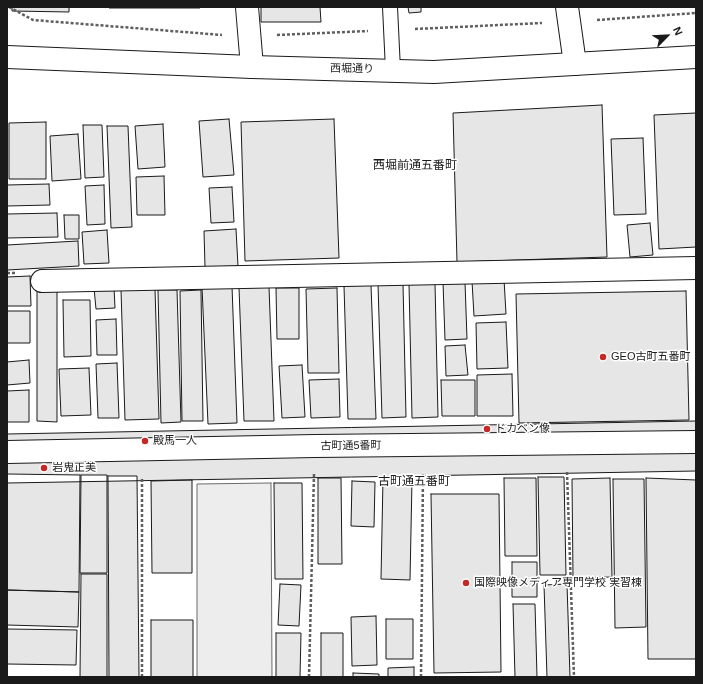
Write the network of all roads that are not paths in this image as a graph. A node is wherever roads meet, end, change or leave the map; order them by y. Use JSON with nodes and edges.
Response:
{"nodes":[{"id":1,"x":247,"y":7,"type":"edge"},
{"id":2,"x":390,"y":7,"type":"edge"},
{"id":3,"x":567,"y":7,"type":"edge"},
{"id":4,"x":7,"y":57,"type":"edge"},
{"id":5,"x":696,"y":57,"type":"edge"},
{"id":6,"x":575,"y":64,"type":"junction"},
{"id":7,"x":252,"y":67,"type":"junction"},
{"id":8,"x":393,"y":70,"type":"junction"},
{"id":9,"x":696,"y":268,"type":"edge"},
{"id":10,"x":42,"y":281,"type":"dead end"},
{"id":11,"x":696,"y":442,"type":"edge"},
{"id":12,"x":7,"y":452,"type":"edge"}],
"edges":[{"from":1,"to":7,"type":"street"},
{"from":2,"to":8,"type":"lane"},
{"from":3,"to":6,"type":"street"},
{"from":4,"to":7,"type":"street","name":"西堀通り"},
{"from":5,"to":6,"type":"street","name":"西堀通り"},
{"from":6,"to":8,"type":"street","name":"西堀通り"},
{"from":7,"to":8,"type":"street","name":"西堀通り"},
{"from":9,"to":10,"type":"street"},
{"from":11,"to":12,"type":"street","name":"古町通5番町"}]}
